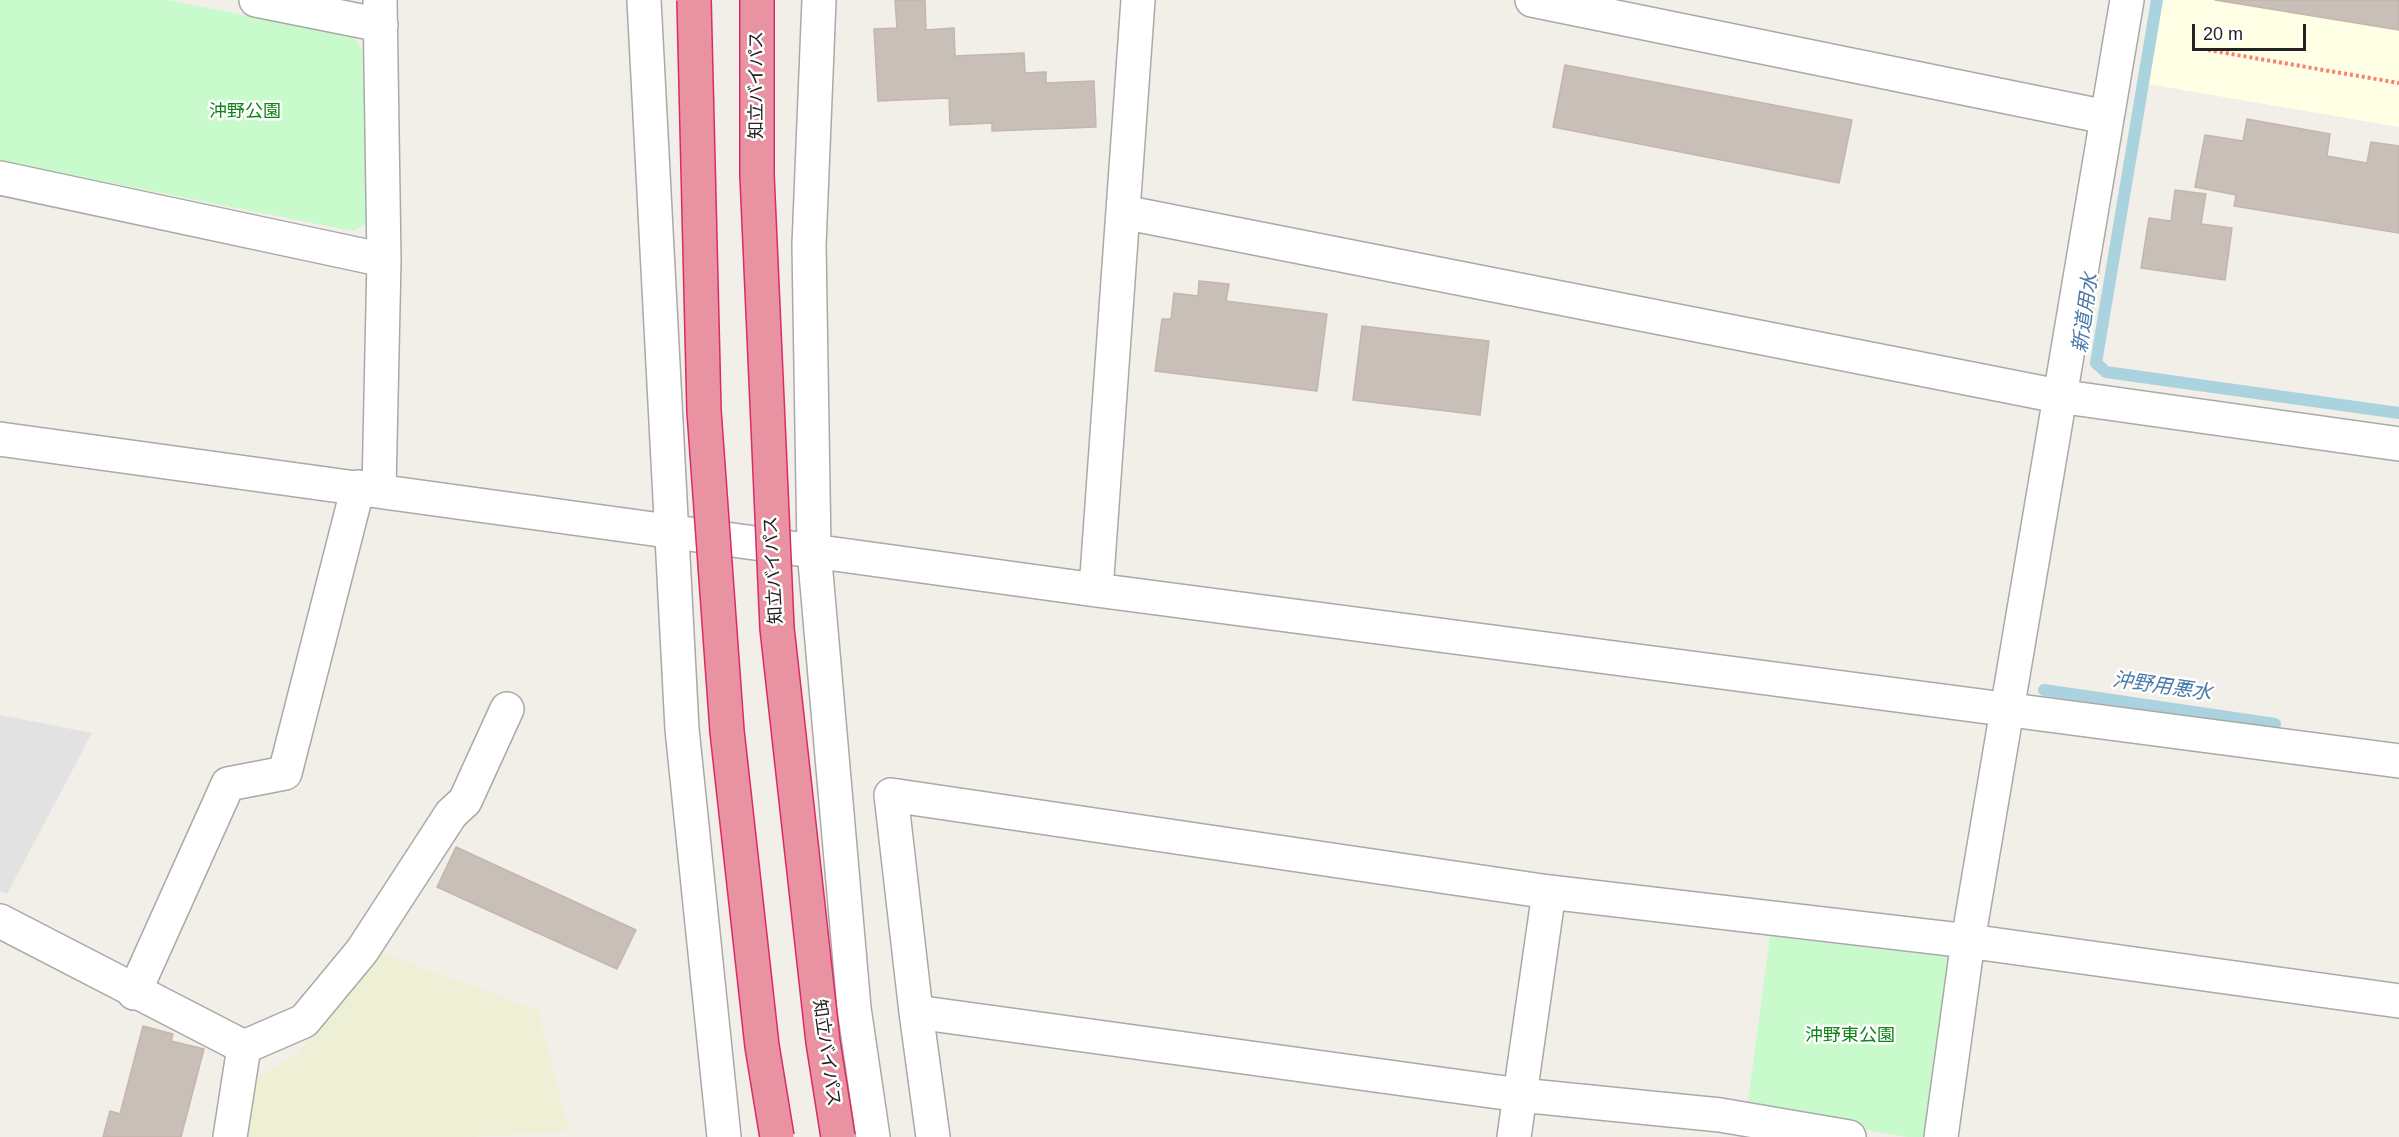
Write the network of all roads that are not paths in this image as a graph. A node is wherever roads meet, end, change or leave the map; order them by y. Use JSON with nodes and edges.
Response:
{"nodes":[{"id":1,"x":256,"y":0,"type":"edge"},
{"id":2,"x":644,"y":0,"type":"edge"},
{"id":3,"x":694,"y":0,"type":"edge"},
{"id":4,"x":757,"y":0,"type":"edge"},
{"id":5,"x":819,"y":0,"type":"edge"},
{"id":6,"x":1138,"y":0,"type":"edge"},
{"id":7,"x":1532,"y":0,"type":"edge"},
{"id":8,"x":2127,"y":0,"type":"edge"},
{"id":9,"x":380,"y":12,"type":"edge"},
{"id":10,"x":2106,"y":117,"type":"junction"},
{"id":11,"x":0,"y":178,"type":"edge"},
{"id":12,"x":1123,"y":212,"type":"junction"},
{"id":13,"x":384,"y":260,"type":"junction"},
{"id":14,"x":2058,"y":396,"type":"junction"},
{"id":15,"x":0,"y":439,"type":"edge"},
{"id":16,"x":2399,"y":444,"type":"edge"},
{"id":17,"x":369,"y":488,"type":"junction"},
{"id":18,"x":673,"y":531,"type":"junction"},
{"id":19,"x":814,"y":550,"type":"junction"},
{"id":20,"x":1096,"y":590,"type":"junction"},
{"id":21,"x":2007,"y":708,"type":"junction"},
{"id":22,"x":507,"y":709,"type":"dead end"},
{"id":23,"x":2399,"y":761,"type":"edge"},
{"id":24,"x":1549,"y":892,"type":"junction"},
{"id":25,"x":0,"y":921,"type":"edge"},
{"id":26,"x":1968,"y":941,"type":"junction"},
{"id":27,"x":134,"y":993,"type":"junction"},
{"id":28,"x":2399,"y":1001,"type":"edge"},
{"id":29,"x":916,"y":1012,"type":"junction"},
{"id":30,"x":243,"y":1047,"type":"junction"},
{"id":31,"x":1520,"y":1095,"type":"junction"},
{"id":32,"x":1719,"y":1126,"type":"edge"},
{"id":33,"x":231,"y":1137,"type":"edge"},
{"id":34,"x":724,"y":1137,"type":"edge"},
{"id":35,"x":777,"y":1137,"type":"edge"},
{"id":36,"x":838,"y":1137,"type":"edge"},
{"id":37,"x":873,"y":1137,"type":"edge"},
{"id":38,"x":933,"y":1137,"type":"edge"},
{"id":39,"x":1514,"y":1137,"type":"edge"},
{"id":40,"x":1849,"y":1137,"type":"edge"},
{"id":41,"x":1941,"y":1137,"type":"edge"}],
"edges":[{"from":1,"to":9,"type":"street"},
{"from":2,"to":18,"type":"street"},
{"from":3,"to":35,"type":"highway","bridge":true},
{"from":4,"to":36,"type":"highway","name":"知立バイパス","bridge":true},
{"from":5,"to":19,"type":"street"},
{"from":6,"to":12,"type":"street"},
{"from":7,"to":10,"type":"street"},
{"from":8,"to":10,"type":"street"},
{"from":9,"to":13,"type":"street"},
{"from":10,"to":14,"type":"street"},
{"from":11,"to":13,"type":"street"},
{"from":12,"to":14,"type":"street"},
{"from":12,"to":20,"type":"street"},
{"from":13,"to":17,"type":"street"},
{"from":14,"to":16,"type":"street"},
{"from":14,"to":21,"type":"street"},
{"from":15,"to":17,"type":"street"},
{"from":17,"to":18,"type":"street"},
{"from":17,"to":27,"type":"street"},
{"from":18,"to":19,"type":"street"},
{"from":18,"to":34,"type":"street"},
{"from":19,"to":20,"type":"street"},
{"from":19,"to":37,"type":"street"},
{"from":20,"to":21,"type":"street"},
{"from":21,"to":23,"type":"street"},
{"from":21,"to":26,"type":"street"},
{"from":22,"to":30,"type":"street"},
{"from":24,"to":26,"type":"street"},
{"from":24,"to":29,"type":"street"},
{"from":24,"to":31,"type":"street"},
{"from":25,"to":27,"type":"street"},
{"from":26,"to":28,"type":"street"},
{"from":26,"to":41,"type":"street"},
{"from":27,"to":30,"type":"street"},
{"from":29,"to":31,"type":"street"},
{"from":29,"to":38,"type":"street"},
{"from":30,"to":33,"type":"street"},
{"from":31,"to":32,"type":"street"},
{"from":31,"to":39,"type":"street"},
{"from":32,"to":40,"type":"street"}]}
